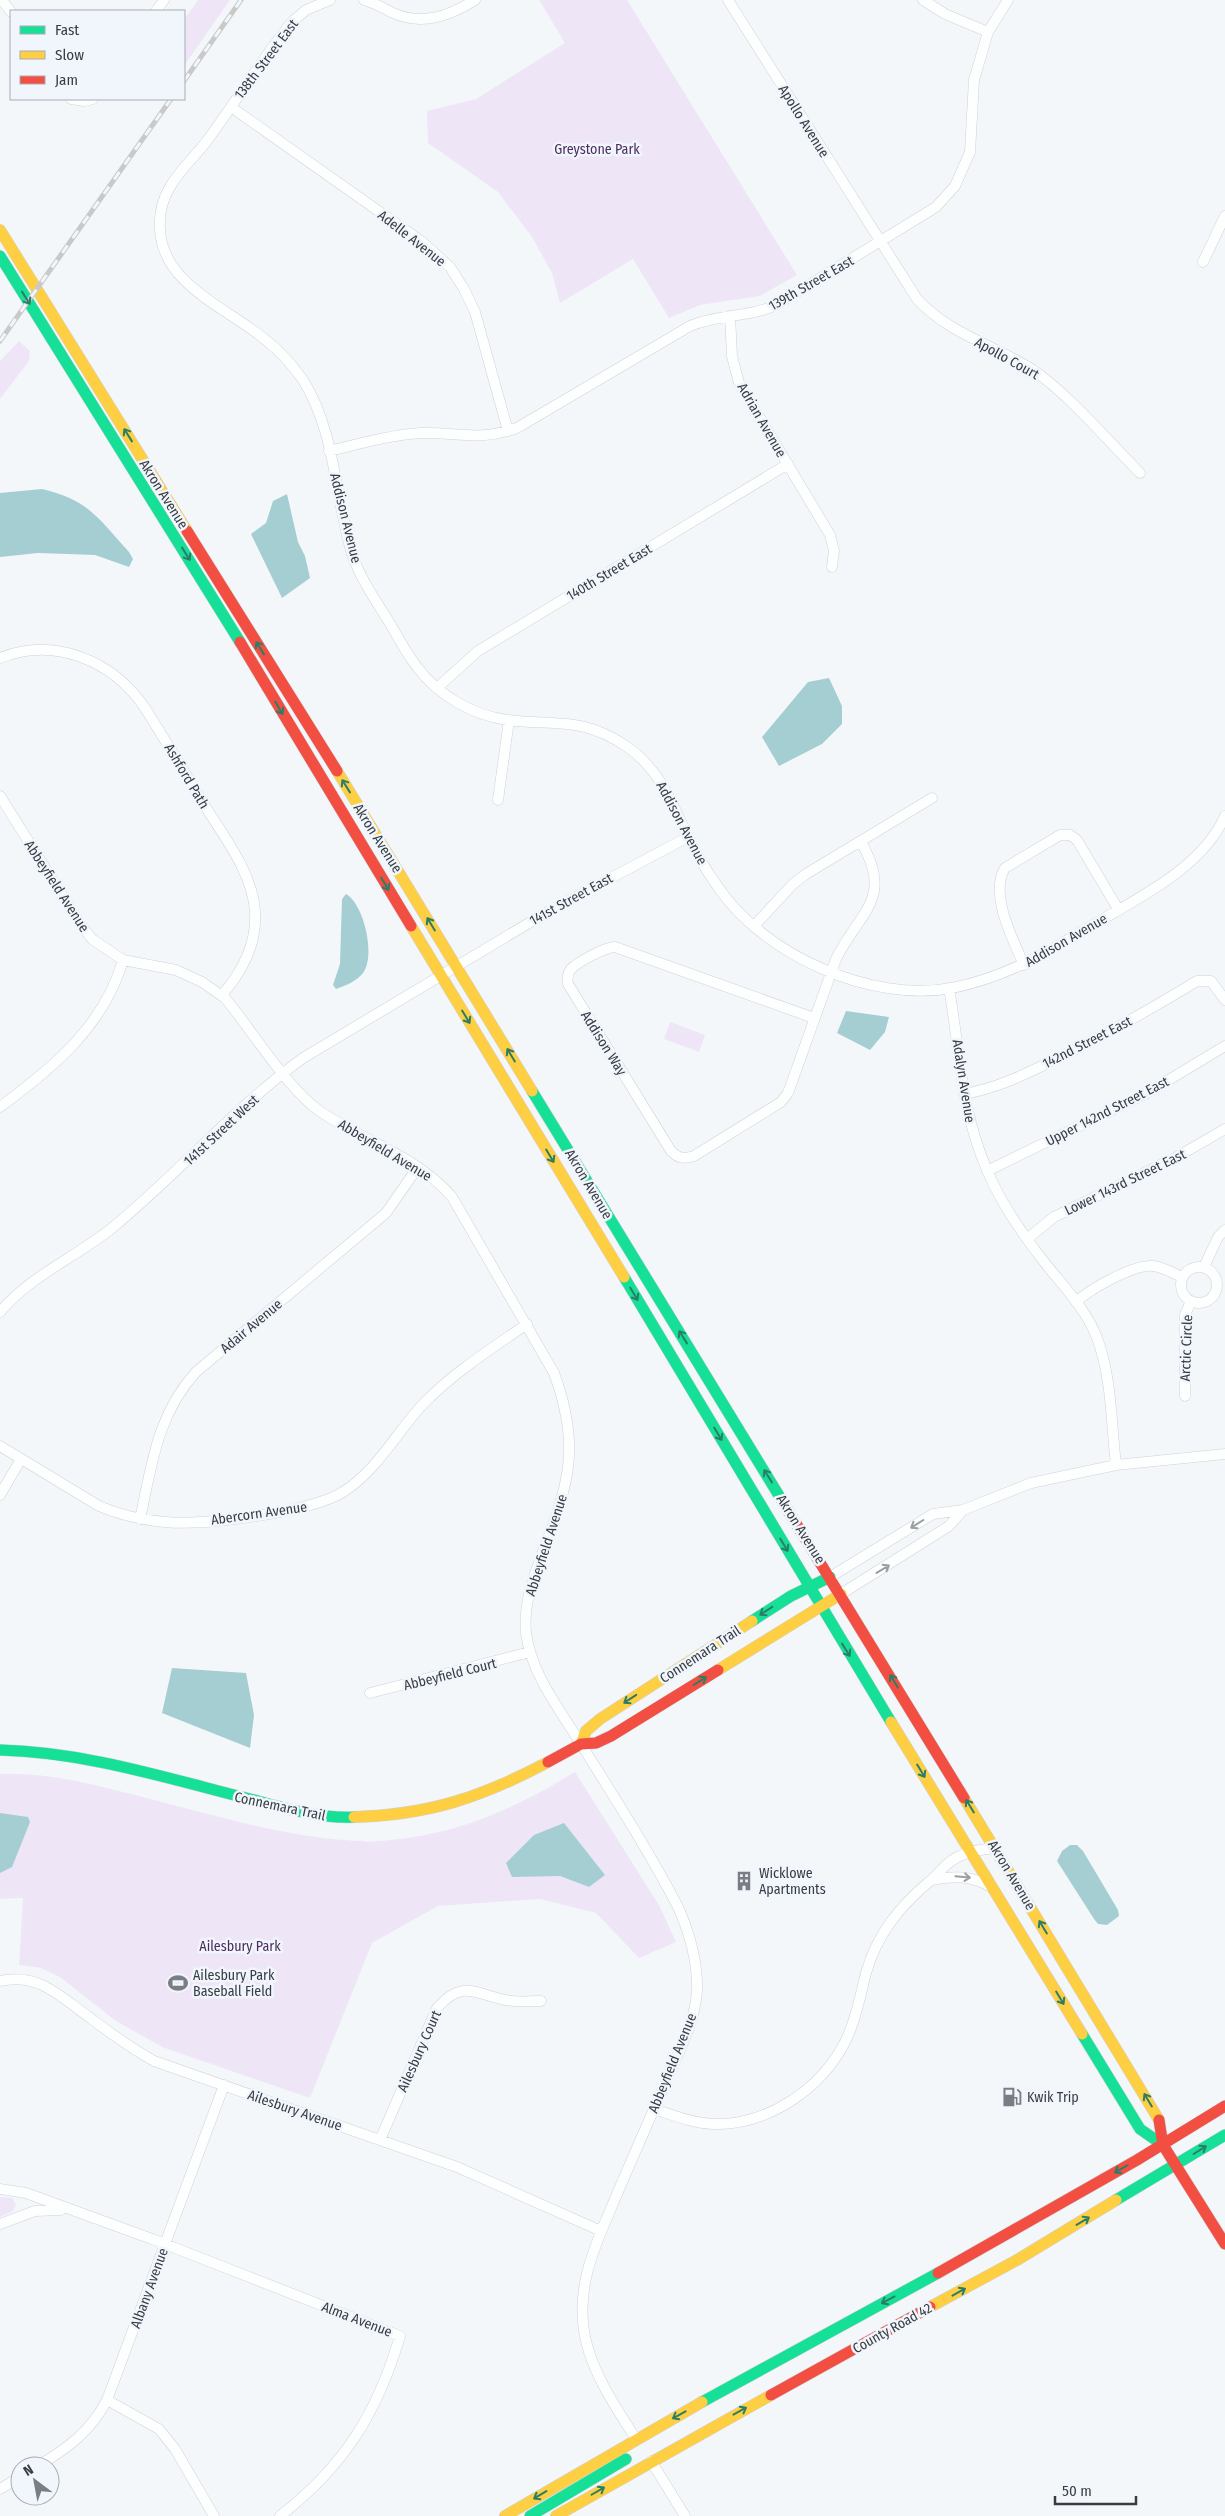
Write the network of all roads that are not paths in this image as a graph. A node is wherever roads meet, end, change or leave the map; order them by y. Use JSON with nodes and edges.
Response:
{"nodes":[{"id":1,"x":2,"y":0,"type":"edge"},
{"id":2,"x":330,"y":0,"type":"edge"},
{"id":3,"x":364,"y":0,"type":"edge"},
{"id":4,"x":475,"y":0,"type":"edge"},
{"id":5,"x":728,"y":0,"type":"edge"},
{"id":6,"x":923,"y":0,"type":"edge"},
{"id":7,"x":1008,"y":0,"type":"edge"},
{"id":8,"x":10,"y":11,"type":"edge"},
{"id":9,"x":988,"y":32,"type":"junction"},
{"id":10,"x":231,"y":107,"type":"junction"},
{"id":11,"x":1225,"y":216,"type":"edge"},
{"id":12,"x":0,"y":230,"type":"edge"},
{"id":13,"x":879,"y":242,"type":"junction"},
{"id":14,"x":0,"y":256,"type":"edge"},
{"id":15,"x":1203,"y":262,"type":"dead end"},
{"id":16,"x":730,"y":316,"type":"junction"},
{"id":17,"x":508,"y":431,"type":"junction"},
{"id":18,"x":330,"y":451,"type":"junction"},
{"id":19,"x":788,"y":464,"type":"junction"},
{"id":20,"x":1140,"y":473,"type":"dead end"},
{"id":21,"x":832,"y":567,"type":"dead end"},
{"id":22,"x":0,"y":658,"type":"edge"},
{"id":23,"x":437,"y":688,"type":"junction"},
{"id":24,"x":509,"y":720,"type":"junction"},
{"id":25,"x":0,"y":796,"type":"edge"},
{"id":26,"x":932,"y":798,"type":"dead end"},
{"id":27,"x":498,"y":800,"type":"dead end"},
{"id":28,"x":1224,"y":822,"type":"edge"},
{"id":29,"x":688,"y":837,"type":"junction"},
{"id":30,"x":861,"y":842,"type":"junction"},
{"id":31,"x":1118,"y":909,"type":"junction"},
{"id":32,"x":755,"y":925,"type":"junction"},
{"id":33,"x":123,"y":960,"type":"junction"},
{"id":34,"x":1024,"y":965,"type":"junction"},
{"id":35,"x":456,"y":966,"type":"junction"},
{"id":36,"x":830,"y":973,"type":"junction"},
{"id":37,"x":440,"y":975,"type":"junction"},
{"id":38,"x":949,"y":988,"type":"junction"},
{"id":39,"x":222,"y":996,"type":"junction"},
{"id":40,"x":1225,"y":1000,"type":"edge"},
{"id":41,"x":814,"y":1018,"type":"junction"},
{"id":42,"x":1225,"y":1046,"type":"edge"},
{"id":43,"x":283,"y":1073,"type":"junction"},
{"id":44,"x":964,"y":1094,"type":"junction"},
{"id":45,"x":1,"y":1103,"type":"edge"},
{"id":46,"x":1225,"y":1129,"type":"edge"},
{"id":47,"x":418,"y":1167,"type":"junction"},
{"id":48,"x":987,"y":1171,"type":"junction"},
{"id":49,"x":1225,"y":1230,"type":"edge"},
{"id":50,"x":1027,"y":1239,"type":"junction"},
{"id":51,"x":1204,"y":1267,"type":"junction"},
{"id":52,"x":1182,"y":1277,"type":"junction"},
{"id":53,"x":1221,"y":1289,"type":"edge"},
{"id":54,"x":1191,"y":1301,"type":"junction"},
{"id":55,"x":1076,"y":1302,"type":"junction"},
{"id":56,"x":0,"y":1312,"type":"edge"},
{"id":57,"x":527,"y":1324,"type":"junction"},
{"id":58,"x":1185,"y":1396,"type":"dead end"},
{"id":59,"x":0,"y":1446,"type":"edge"},
{"id":60,"x":1225,"y":1454,"type":"edge"},
{"id":61,"x":21,"y":1459,"type":"junction"},
{"id":62,"x":1116,"y":1465,"type":"junction"},
{"id":63,"x":0,"y":1494,"type":"edge"},
{"id":64,"x":963,"y":1510,"type":"junction"},
{"id":65,"x":140,"y":1519,"type":"junction"},
{"id":66,"x":830,"y":1577,"type":"junction"},
{"id":67,"x":808,"y":1586,"type":"junction"},
{"id":68,"x":841,"y":1594,"type":"junction"},
{"id":69,"x":821,"y":1608,"type":"junction"},
{"id":70,"x":530,"y":1652,"type":"junction"},
{"id":71,"x":370,"y":1693,"type":"dead end"},
{"id":72,"x":581,"y":1744,"type":"junction"},
{"id":73,"x":0,"y":1750,"type":"edge"},
{"id":74,"x":995,"y":1848,"type":"junction"},
{"id":75,"x":970,"y":1850,"type":"junction"},
{"id":76,"x":932,"y":1880,"type":"junction"},
{"id":77,"x":992,"y":1887,"type":"junction"},
{"id":78,"x":0,"y":1981,"type":"edge"},
{"id":79,"x":541,"y":2001,"type":"dead end"},
{"id":80,"x":224,"y":2085,"type":"junction"},
{"id":81,"x":1225,"y":2106,"type":"edge"},
{"id":82,"x":654,"y":2109,"type":"junction"},
{"id":83,"x":1225,"y":2135,"type":"edge"},
{"id":84,"x":380,"y":2140,"type":"junction"},
{"id":85,"x":1163,"y":2145,"type":"junction"},
{"id":86,"x":1176,"y":2165,"type":"junction"},
{"id":87,"x":0,"y":2189,"type":"edge"},
{"id":88,"x":72,"y":2211,"type":"junction"},
{"id":89,"x":0,"y":2224,"type":"edge"},
{"id":90,"x":601,"y":2231,"type":"junction"},
{"id":91,"x":165,"y":2244,"type":"junction"},
{"id":92,"x":1225,"y":2244,"type":"edge"},
{"id":93,"x":108,"y":2400,"type":"junction"},
{"id":94,"x":636,"y":2439,"type":"junction"},
{"id":95,"x":53,"y":2456,"type":"edge"},
{"id":96,"x":651,"y":2461,"type":"junction"},
{"id":97,"x":214,"y":2516,"type":"edge"},
{"id":98,"x":280,"y":2516,"type":"edge"},
{"id":99,"x":505,"y":2516,"type":"edge"},
{"id":100,"x":530,"y":2516,"type":"edge"},
{"id":101,"x":556,"y":2516,"type":"edge"},
{"id":102,"x":685,"y":2516,"type":"edge"}],
"edges":[{"from":1,"to":8,"type":"street"},
{"from":2,"to":10,"type":"street","name":"138th Street East"},
{"from":3,"to":4,"type":"street"},
{"from":5,"to":13,"type":"street","name":"Apollo Avenue"},
{"from":6,"to":9,"type":"street"},
{"from":7,"to":9,"type":"street","name":"139th Street East"},
{"from":9,"to":13,"type":"street","name":"139th Street East"},
{"from":10,"to":17,"type":"street","name":"Adelle Avenue"},
{"from":10,"to":18,"type":"street","name":"Addison Avenue"},
{"from":11,"to":15,"type":"street"},
{"from":35,"to":12,"type":"main road","name":"Akron Avenue","one_way":true},
{"from":13,"to":16,"type":"street","name":"139th Street East"},
{"from":13,"to":20,"type":"street","name":"Apollo Court"},
{"from":14,"to":37,"type":"main road","name":"Akron Avenue","one_way":true},
{"from":16,"to":17,"type":"street","name":"139th Street East"},
{"from":16,"to":19,"type":"street","name":"Adrian Avenue"},
{"from":17,"to":18,"type":"street","name":"139th Street East"},
{"from":18,"to":23,"type":"street","name":"Addison Avenue"},
{"from":19,"to":21,"type":"street","name":"Adrian Avenue"},
{"from":19,"to":23,"type":"street","name":"140th Street East"},
{"from":22,"to":39,"type":"street","name":"Ashford Path"},
{"from":23,"to":24,"type":"street","name":"Addison Avenue"},
{"from":24,"to":27,"type":"street"},
{"from":24,"to":29,"type":"street","name":"Addison Avenue"},
{"from":25,"to":33,"type":"street","name":"Abbeyfield Avenue"},
{"from":26,"to":30,"type":"street"},
{"from":28,"to":31,"type":"street","name":"Addison Avenue"},
{"from":29,"to":32,"type":"street","name":"Addison Avenue"},
{"from":29,"to":35,"type":"street","name":"141st Street East"},
{"from":30,"to":32,"type":"street"},
{"from":30,"to":36,"type":"street","name":"Addison Way"},
{"from":31,"to":34,"type":"street","name":"Addison Avenue"},
{"from":31,"to":34,"type":"street"},
{"from":32,"to":36,"type":"street","name":"Addison Avenue"},
{"from":33,"to":39,"type":"street","name":"Abbeyfield Avenue"},
{"from":33,"to":45,"type":"street"},
{"from":34,"to":38,"type":"street","name":"Addison Avenue"},
{"from":35,"to":37,"type":"street","name":"141st Street West"},
{"from":66,"to":35,"type":"main road","name":"Akron Avenue","one_way":true},
{"from":36,"to":38,"type":"street","name":"Addison Avenue"},
{"from":36,"to":41,"type":"street","name":"Addison Way"},
{"from":37,"to":43,"type":"street","name":"141st Street West"},
{"from":37,"to":67,"type":"main road","name":"Akron Avenue","one_way":true},
{"from":38,"to":44,"type":"street","name":"Adalyn Avenue"},
{"from":39,"to":43,"type":"street","name":"Abbeyfield Avenue"},
{"from":40,"to":44,"type":"street","name":"142nd Street East"},
{"from":41,"to":41,"type":"street","name":"Addison Way"},
{"from":42,"to":48,"type":"street","name":"Upper 142nd Street East"},
{"from":43,"to":47,"type":"street","name":"Abbeyfield Avenue"},
{"from":43,"to":56,"type":"street","name":"141st Street West"},
{"from":44,"to":48,"type":"street","name":"Adalyn Avenue"},
{"from":46,"to":50,"type":"street","name":"Lower 143rd Street East"},
{"from":47,"to":57,"type":"street","name":"Abbeyfield Avenue"},
{"from":47,"to":65,"type":"street","name":"Adair Avenue"},
{"from":48,"to":50,"type":"street","name":"Adalyn Avenue"},
{"from":49,"to":51,"type":"street"},
{"from":50,"to":55,"type":"street","name":"Adalyn Avenue"},
{"from":51,"to":52,"type":"street"},
{"from":51,"to":53,"type":"street"},
{"from":52,"to":54,"type":"street"},
{"from":52,"to":55,"type":"street"},
{"from":53,"to":54,"type":"street"},
{"from":54,"to":58,"type":"street","name":"Arctic Circle"},
{"from":55,"to":62,"type":"street","name":"Adalyn Avenue"},
{"from":57,"to":65,"type":"street","name":"Abercorn Avenue"},
{"from":57,"to":70,"type":"street","name":"Abbeyfield Avenue"},
{"from":59,"to":61,"type":"street","name":"Abercorn Avenue"},
{"from":60,"to":62,"type":"street"},
{"from":61,"to":63,"type":"street"},
{"from":61,"to":65,"type":"street","name":"Abercorn Avenue"},
{"from":62,"to":64,"type":"street"},
{"from":64,"to":66,"type":"street","one_way":true},
{"from":68,"to":64,"type":"street","one_way":true},
{"from":66,"to":67,"type":"main road","name":"Connemara Trail"},
{"from":66,"to":68,"type":"main road","name":"Akron Avenue"},
{"from":67,"to":69,"type":"main road","name":"Akron Avenue"},
{"from":67,"to":72,"type":"main road","name":"Connemara Trail","one_way":true},
{"from":68,"to":69,"type":"main road","name":"Connemara Trail"},
{"from":74,"to":68,"type":"main road","name":"Akron Avenue","one_way":true},
{"from":72,"to":69,"type":"main road","name":"Connemara Trail","one_way":true},
{"from":69,"to":75,"type":"main road","name":"Akron Avenue","one_way":true},
{"from":70,"to":71,"type":"street","name":"Abbeyfield Court"},
{"from":70,"to":72,"type":"street","name":"Abbeyfield Avenue"},
{"from":72,"to":73,"type":"main road","name":"Connemara Trail"},
{"from":72,"to":82,"type":"street","name":"Abbeyfield Avenue"},
{"from":74,"to":75,"type":"street"},
{"from":85,"to":74,"type":"main road","name":"Akron Avenue","one_way":true},
{"from":75,"to":76,"type":"street"},
{"from":75,"to":77,"type":"main road","name":"Akron Avenue"},
{"from":76,"to":77,"type":"street","one_way":true},
{"from":76,"to":82,"type":"street"},
{"from":77,"to":85,"type":"main road","name":"Akron Avenue","one_way":true},
{"from":78,"to":80,"type":"street","name":"Ailesbury Avenue"},
{"from":79,"to":84,"type":"street","name":"Ailesbury Court"},
{"from":80,"to":84,"type":"street","name":"Ailesbury Avenue"},
{"from":80,"to":91,"type":"street","name":"Albany Avenue"},
{"from":81,"to":85,"type":"main road","name":"County Road 42"},
{"from":82,"to":90,"type":"street","name":"Abbeyfield Avenue"},
{"from":86,"to":83,"type":"main road","name":"County Road 42","one_way":true},
{"from":84,"to":90,"type":"street","name":"Ailesbury Avenue"},
{"from":85,"to":86,"type":"main road","name":"Akron Avenue"},
{"from":85,"to":94,"type":"main road","name":"County Road 42","one_way":true},
{"from":86,"to":92,"type":"main road","name":"Akron Avenue"},
{"from":96,"to":86,"type":"main road","name":"County Road 42","one_way":true},
{"from":87,"to":88,"type":"street"},
{"from":88,"to":89,"type":"street"},
{"from":88,"to":91,"type":"street"},
{"from":90,"to":94,"type":"street","name":"Abbeyfield Avenue"},
{"from":91,"to":93,"type":"street","name":"Albany Avenue"},
{"from":91,"to":98,"type":"street","name":"Alma Avenue"},
{"from":93,"to":95,"type":"street","name":"Albany Avenue"},
{"from":93,"to":97,"type":"street"},
{"from":94,"to":99,"type":"main road","name":"County Road 42","one_way":true},
{"from":94,"to":100,"type":"main road"},
{"from":101,"to":96,"type":"main road","name":"County Road 42","one_way":true},
{"from":96,"to":102,"type":"street"}]}
